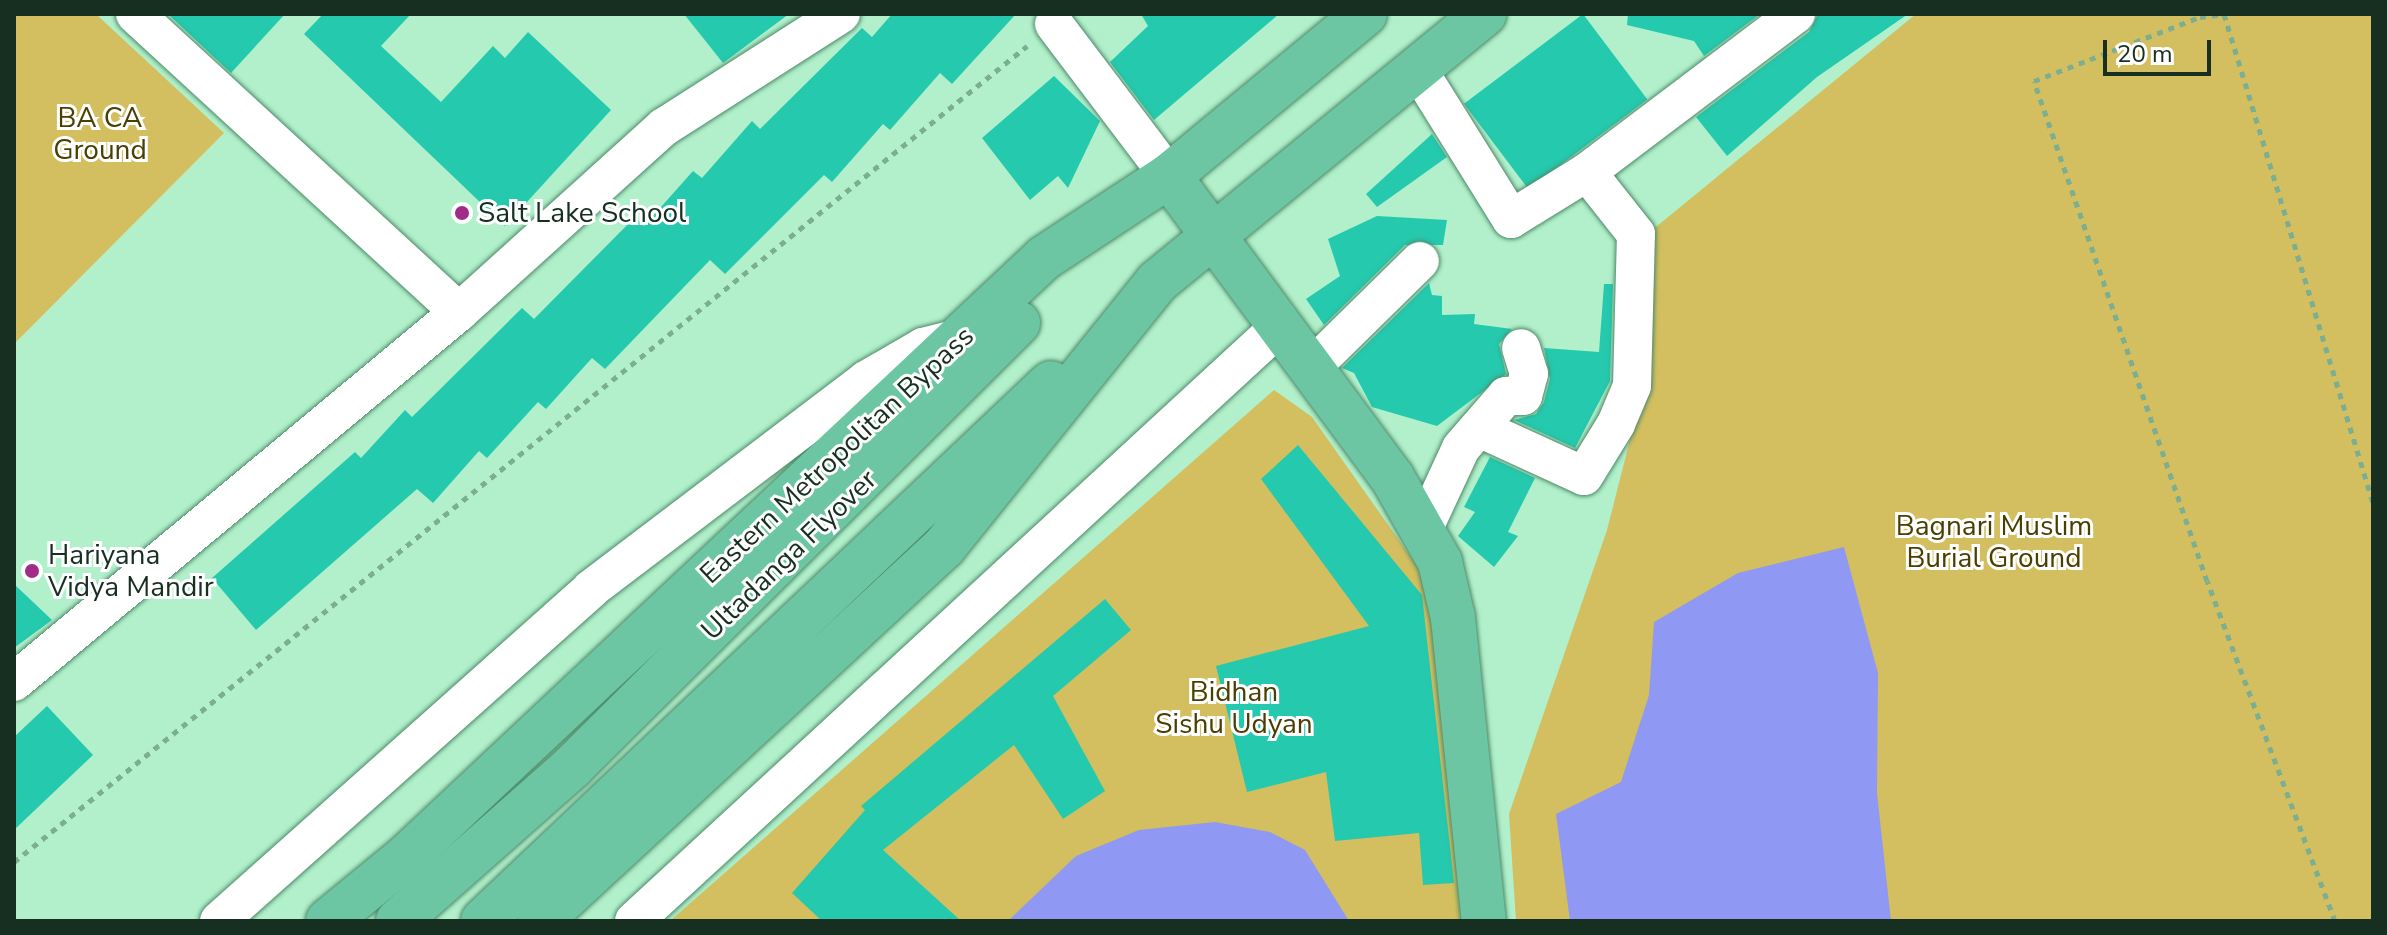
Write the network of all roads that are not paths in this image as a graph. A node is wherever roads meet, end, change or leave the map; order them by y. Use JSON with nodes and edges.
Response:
{"nodes":[{"id":1,"x":135,"y":14,"type":"edge"},
{"id":2,"x":841,"y":14,"type":"edge"},
{"id":3,"x":1365,"y":14,"type":"edge"},
{"id":4,"x":1484,"y":14,"type":"edge"},
{"id":5,"x":1796,"y":14,"type":"edge"},
{"id":6,"x":1054,"y":24,"type":"road end"},
{"id":7,"x":1417,"y":68,"type":"junction"},
{"id":8,"x":1587,"y":172,"type":"junction"},
{"id":9,"x":1169,"y":176,"type":"junction"},
{"id":10,"x":1213,"y":236,"type":"junction"},
{"id":11,"x":1420,"y":261,"type":"dead end"},
{"id":12,"x":1157,"y":282,"type":"junction"},
{"id":13,"x":459,"y":312,"type":"junction"},
{"id":14,"x":1278,"y":328,"type":"junction"},
{"id":15,"x":962,"y":337,"type":"junction"},
{"id":16,"x":1521,"y":348,"type":"dead end"},
{"id":17,"x":1310,"y":369,"type":"junction"},
{"id":18,"x":1479,"y":428,"type":"junction"},
{"id":19,"x":1423,"y":530,"type":"junction"},
{"id":20,"x":14,"y":682,"type":"edge"},
{"id":21,"x":219,"y":921,"type":"edge"},
{"id":22,"x":328,"y":921,"type":"edge"},
{"id":23,"x":398,"y":921,"type":"edge"},
{"id":24,"x":483,"y":921,"type":"edge"},
{"id":25,"x":540,"y":921,"type":"edge"},
{"id":26,"x":634,"y":921,"type":"edge"},
{"id":27,"x":1484,"y":921,"type":"edge"}],
"edges":[{"from":1,"to":13,"type":"street"},
{"from":2,"to":13,"type":"street"},
{"from":3,"to":9,"type":"main road","name":"Eastern Metropolitan Bypass"},
{"from":4,"to":7,"type":"main road"},
{"from":5,"to":8,"type":"street"},
{"from":6,"to":9,"type":"street"},
{"from":7,"to":8,"type":"street"},
{"from":7,"to":10,"type":"main road"},
{"from":8,"to":18,"type":"street"},
{"from":9,"to":10,"type":"main road"},
{"from":9,"to":15,"type":"main road","name":"Eastern Metropolitan Bypass"},
{"from":9,"to":23,"type":"main road","name":"Ultadanga Flyover"},
{"from":10,"to":12,"type":"main road"},
{"from":10,"to":14,"type":"main road"},
{"from":11,"to":17,"type":"street"},
{"from":12,"to":24,"type":"main road","name":"Ultadanga Flyover"},
{"from":12,"to":25,"type":"main road"},
{"from":13,"to":20,"type":"street"},
{"from":14,"to":17,"type":"main road"},
{"from":14,"to":26,"type":"street"},
{"from":15,"to":21,"type":"street"},
{"from":15,"to":22,"type":"main road","name":"Eastern Metropolitan Bypass"},
{"from":16,"to":18,"type":"street"},
{"from":17,"to":19,"type":"main road"},
{"from":18,"to":19,"type":"street"},
{"from":19,"to":27,"type":"main road"}]}
